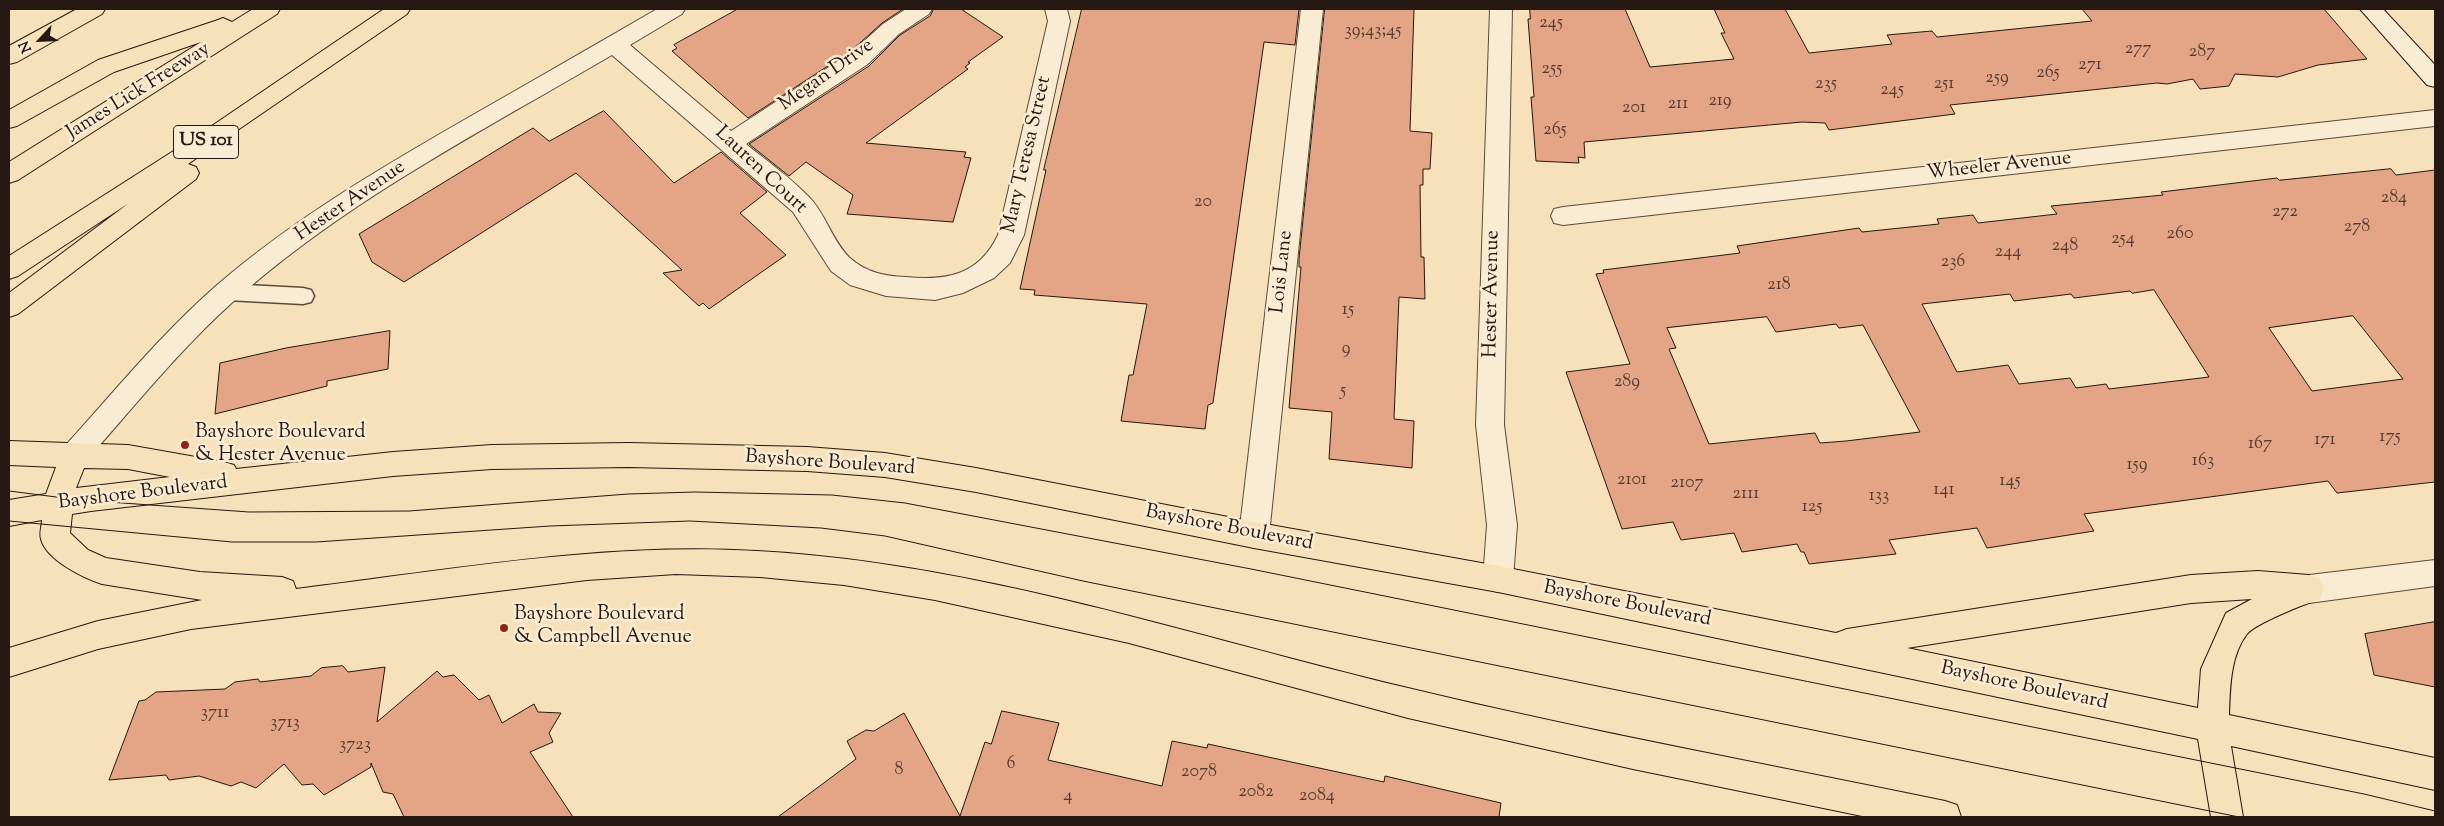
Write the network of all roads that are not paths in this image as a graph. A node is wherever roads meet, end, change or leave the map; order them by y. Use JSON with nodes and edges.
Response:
{"nodes":[{"id":1,"x":94,"y":9,"type":"edge"},
{"id":2,"x":399,"y":9,"type":"edge"},
{"id":3,"x":674,"y":9,"type":"edge"},
{"id":4,"x":921,"y":9,"type":"edge"},
{"id":5,"x":1056,"y":9,"type":"edge"},
{"id":6,"x":1312,"y":9,"type":"edge"},
{"id":7,"x":1500,"y":9,"type":"edge"},
{"id":8,"x":2371,"y":9,"type":"edge"},
{"id":9,"x":266,"y":11,"type":"edge"},
{"id":10,"x":351,"y":43,"type":"junction"},
{"id":11,"x":614,"y":44,"type":"junction"},
{"id":12,"x":9,"y":56,"type":"edge"},
{"id":13,"x":2435,"y":79,"type":"edge"},
{"id":14,"x":2435,"y":118,"type":"edge"},
{"id":15,"x":9,"y":120,"type":"edge"},
{"id":16,"x":730,"y":142,"type":"junction"},
{"id":17,"x":9,"y":174,"type":"edge"},
{"id":18,"x":1563,"y":216,"type":"dead end"},
{"id":19,"x":9,"y":269,"type":"edge"},
{"id":20,"x":934,"y":290,"type":"joint"},
{"id":21,"x":227,"y":292,"type":"junction"},
{"id":22,"x":303,"y":296,"type":"dead end"},
{"id":23,"x":9,"y":308,"type":"edge"},
{"id":24,"x":9,"y":453,"type":"edge"},
{"id":25,"x":74,"y":455,"type":"junction"},
{"id":26,"x":256,"y":480,"type":"junction"},
{"id":27,"x":57,"y":505,"type":"junction"},
{"id":28,"x":14,"y":517,"type":"edge"},
{"id":29,"x":1254,"y":535,"type":"junction"},
{"id":30,"x":2435,"y":573,"type":"edge"},
{"id":31,"x":1498,"y":579,"type":"junction"},
{"id":32,"x":2309,"y":589,"type":"junction"},
{"id":33,"x":349,"y":596,"type":"junction"},
{"id":34,"x":1830,"y":646,"type":"junction"},
{"id":35,"x":9,"y":662,"type":"edge"},
{"id":36,"x":2212,"y":728,"type":"junction"},
{"id":37,"x":2435,"y":774,"type":"edge"},
{"id":38,"x":1945,"y":817,"type":"edge"},
{"id":39,"x":2227,"y":817,"type":"edge"}],
"edges":[{"from":1,"to":12,"type":"main road"},
{"from":2,"to":10,"type":"main road","number":"US 101"},
{"from":3,"to":11,"type":"street","name":"Hester Avenue"},
{"from":4,"to":16,"type":"street","name":"Megan Drive"},
{"from":5,"to":20,"type":"street","name":"Mary Teresa Street"},
{"from":6,"to":29,"type":"street","name":"Lois Lane"},
{"from":7,"to":31,"type":"street","name":"Hester Avenue"},
{"from":8,"to":13,"type":"street"},
{"from":9,"to":15,"type":"main road"},
{"from":9,"to":17,"type":"main road","name":"James Lick Freeway"},
{"from":10,"to":19,"type":"main road","number":"US 101"},
{"from":10,"to":23,"type":"main road"},
{"from":11,"to":16,"type":"street","name":"Lauren Court"},
{"from":11,"to":21,"type":"street","name":"Hester Avenue"},
{"from":14,"to":18,"type":"street","name":"Wheeler Avenue"},
{"from":16,"to":20,"type":"street","name":"Lauren Court"},
{"from":21,"to":22,"type":"lane"},
{"from":21,"to":25,"type":"street","name":"Hester Avenue"},
{"from":24,"to":25,"type":"main road"},
{"from":25,"to":26,"type":"main road"},
{"from":25,"to":27,"type":"main road"},
{"from":25,"to":28,"type":"main road"},
{"from":26,"to":27,"type":"main road","name":"Bayshore Boulevard"},
{"from":26,"to":29,"type":"main road","name":"Bayshore Boulevard"},
{"from":27,"to":28,"type":"main road","name":"Bayshore Boulevard"},
{"from":27,"to":33,"type":"main road"},
{"from":29,"to":31,"type":"main road","name":"Bayshore Boulevard"},
{"from":30,"to":32,"type":"street"},
{"from":31,"to":34,"type":"main road","name":"Bayshore Boulevard"},
{"from":32,"to":34,"type":"main road"},
{"from":32,"to":36,"type":"main road"},
{"from":33,"to":35,"type":"main road"},
{"from":33,"to":38,"type":"main road"},
{"from":34,"to":36,"type":"main road","name":"Bayshore Boulevard"},
{"from":36,"to":37,"type":"main road","name":"Bayshore Boulevard"},
{"from":36,"to":39,"type":"main road"}]}
